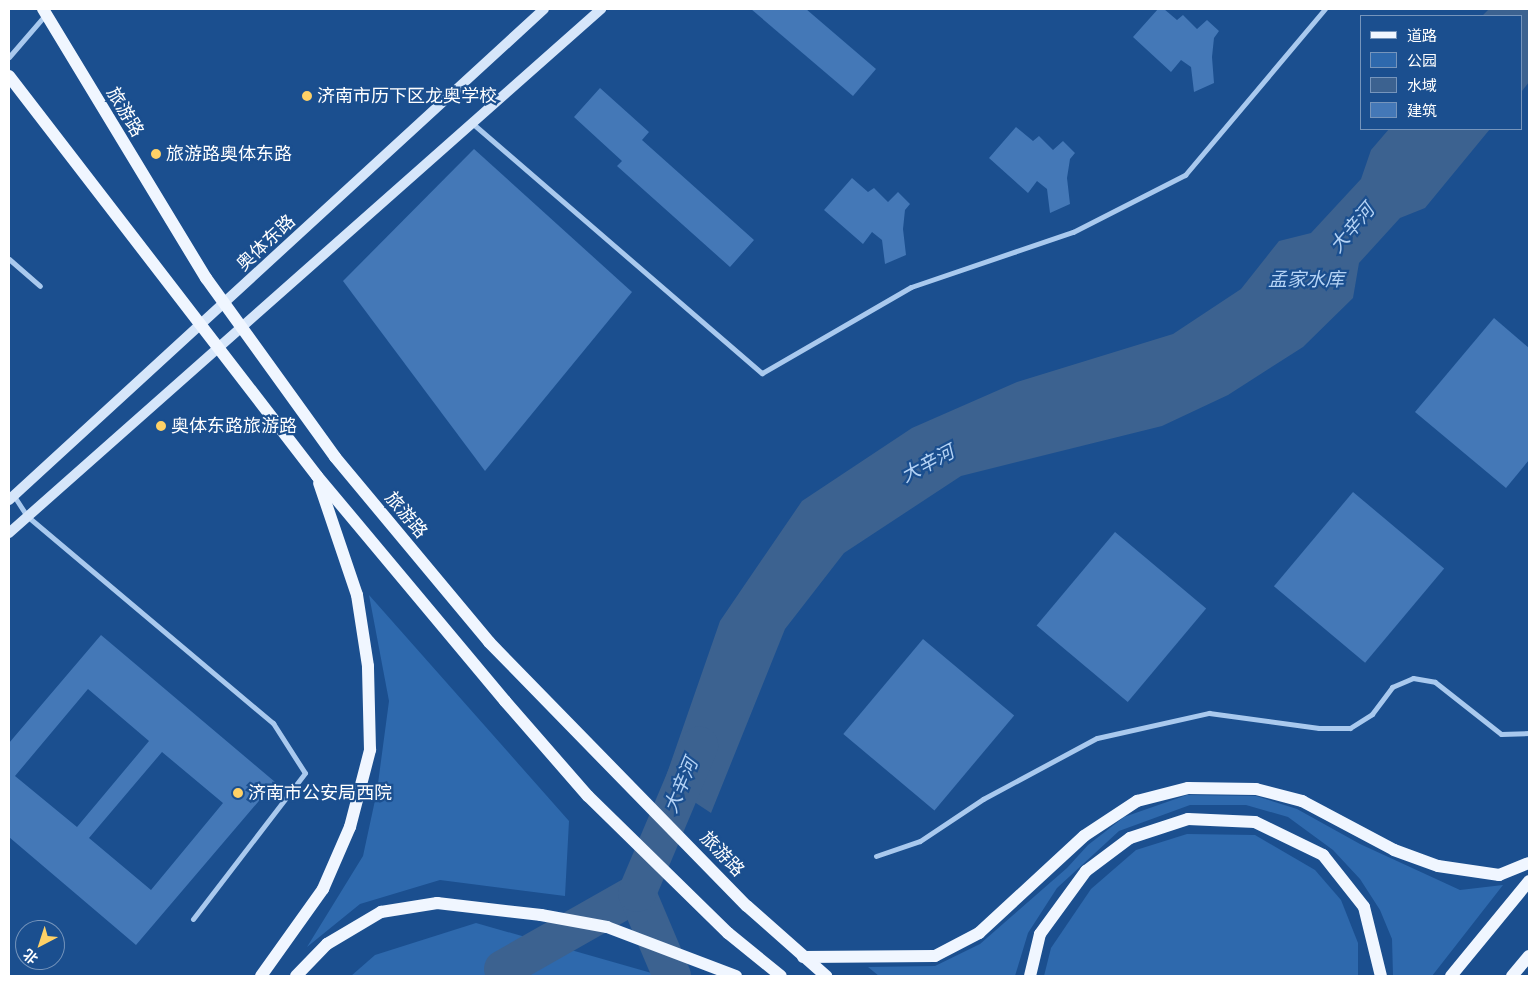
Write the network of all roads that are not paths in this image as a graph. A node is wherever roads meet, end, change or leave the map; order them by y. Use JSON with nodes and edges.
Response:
{"nodes":[{"id":1,"x":544,"y":9,"type":"edge"},
{"id":2,"x":601,"y":9,"type":"edge"},
{"id":3,"x":1326,"y":9,"type":"edge"},
{"id":4,"x":44,"y":11,"type":"edge"},
{"id":5,"x":9,"y":56,"type":"edge"},
{"id":6,"x":9,"y":76,"type":"edge"},
{"id":7,"x":472,"y":123,"type":"junction"},
{"id":8,"x":9,"y":259,"type":"edge"},
{"id":9,"x":40,"y":286,"type":"dead end"},
{"id":10,"x":317,"y":476,"type":"junction"},
{"id":11,"x":11,"y":498,"type":"edge"},
{"id":12,"x":27,"y":516,"type":"junction"},
{"id":13,"x":9,"y":533,"type":"edge"},
{"id":14,"x":1529,"y":733,"type":"edge"},
{"id":15,"x":876,"y":856,"type":"dead end"},
{"id":16,"x":1529,"y":863,"type":"edge"},
{"id":17,"x":1529,"y":881,"type":"edge"},
{"id":18,"x":193,"y":919,"type":"dead end"},
{"id":19,"x":1529,"y":956,"type":"edge"},
{"id":20,"x":803,"y":957,"type":"junction"},
{"id":21,"x":264,"y":972,"type":"edge"},
{"id":22,"x":255,"y":976,"type":"edge"},
{"id":23,"x":296,"y":976,"type":"edge"},
{"id":24,"x":736,"y":976,"type":"edge"},
{"id":25,"x":782,"y":976,"type":"edge"},
{"id":26,"x":826,"y":976,"type":"edge"},
{"id":27,"x":1030,"y":976,"type":"edge"},
{"id":28,"x":1381,"y":976,"type":"edge"},
{"id":29,"x":1451,"y":976,"type":"edge"},
{"id":30,"x":1512,"y":976,"type":"edge"}],
"edges":[{"from":1,"to":11,"type":"main road","name":"奥体东路"},
{"from":2,"to":7,"type":"main road"},
{"from":3,"to":7,"type":"street"},
{"from":4,"to":5,"type":"street"},
{"from":4,"to":20,"type":"main road","name":"旅游路"},
{"from":6,"to":10,"type":"main road"},
{"from":7,"to":12,"type":"main road"},
{"from":8,"to":9,"type":"street"},
{"from":10,"to":21,"type":"main road"},
{"from":10,"to":25,"type":"main road"},
{"from":11,"to":12,"type":"street"},
{"from":12,"to":13,"type":"main road"},
{"from":12,"to":18,"type":"street"},
{"from":14,"to":15,"type":"street"},
{"from":16,"to":20,"type":"main road"},
{"from":17,"to":29,"type":"main road"},
{"from":19,"to":30,"type":"main road"},
{"from":20,"to":26,"type":"main road","name":"旅游路"},
{"from":21,"to":22,"type":"main road"},
{"from":23,"to":24,"type":"main road"},
{"from":27,"to":28,"type":"main road"}]}
